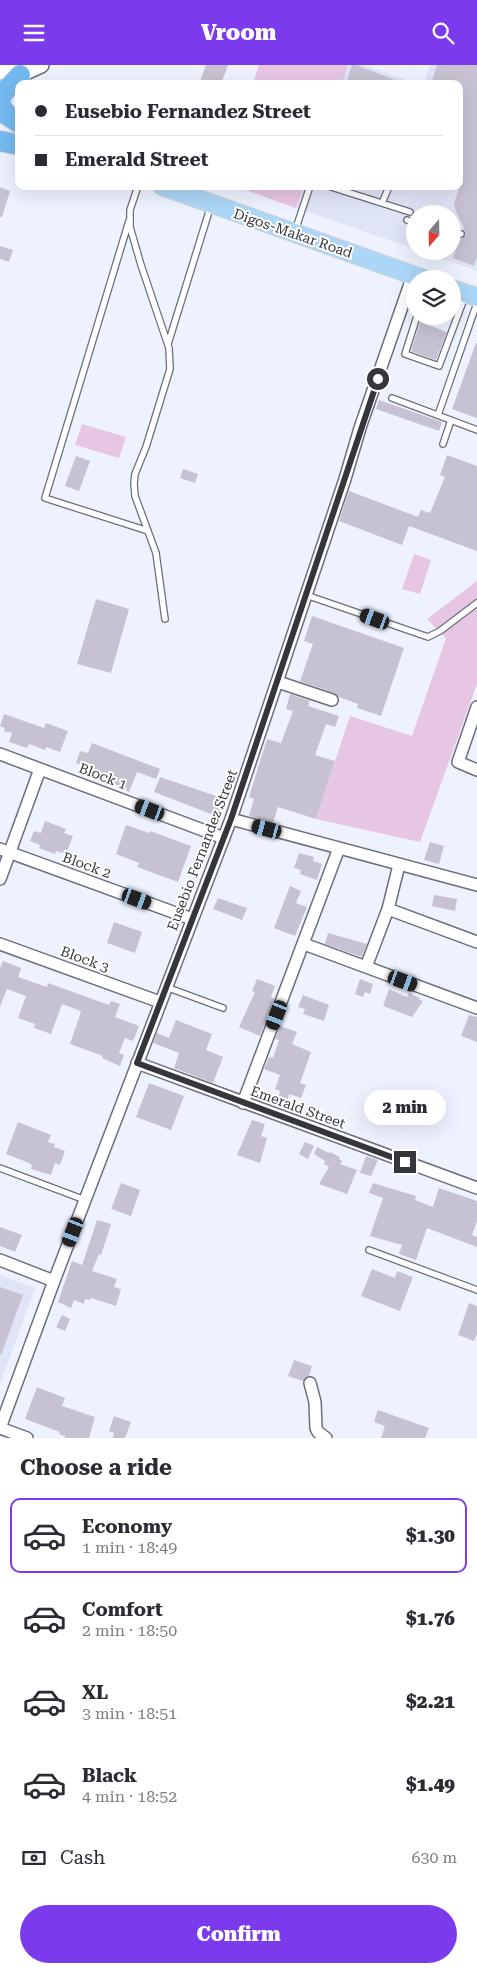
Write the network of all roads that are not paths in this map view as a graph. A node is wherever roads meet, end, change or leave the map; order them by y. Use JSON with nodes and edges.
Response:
{"nodes":[{"id":1,"x":41,"y":65,"type":"edge"},
{"id":2,"x":18,"y":70,"type":"edge"},
{"id":3,"x":0,"y":72,"type":"edge"},
{"id":4,"x":0,"y":85,"type":"edge"},
{"id":5,"x":0,"y":99,"type":"edge"},
{"id":6,"x":0,"y":105,"type":"edge"},
{"id":7,"x":15,"y":120,"type":"edge"},
{"id":8,"x":0,"y":122,"type":"edge"},
{"id":9,"x":15,"y":128,"type":"edge"},
{"id":10,"x":0,"y":134,"type":"edge"},
{"id":11,"x":0,"y":141,"type":"edge"},
{"id":12,"x":15,"y":141,"type":"edge"},
{"id":13,"x":15,"y":143,"type":"edge"},
{"id":14,"x":137,"y":190,"type":"edge"},
{"id":15,"x":173,"y":190,"type":"edge"},
{"id":16,"x":309,"y":190,"type":"edge"},
{"id":17,"x":341,"y":190,"type":"edge"},
{"id":18,"x":388,"y":190,"type":"edge"},
{"id":19,"x":382,"y":203,"type":"junction"},
{"id":20,"x":211,"y":204,"type":"junction"},
{"id":21,"x":406,"y":211,"type":"edge"},
{"id":22,"x":129,"y":219,"type":"junction"},
{"id":23,"x":294,"y":233,"type":"junction"},
{"id":24,"x":406,"y":272,"type":"edge"},
{"id":25,"x":468,"y":296,"type":"edge"},
{"id":26,"x":406,"y":310,"type":"edge"},
{"id":27,"x":461,"y":313,"type":"edge"},
{"id":28,"x":413,"y":325,"type":"edge"},
{"id":29,"x":456,"y":325,"type":"edge"},
{"id":30,"x":168,"y":344,"type":"junction"},
{"id":31,"x":392,"y":398,"type":"dead end"},
{"id":32,"x":438,"y":415,"type":"junction"},
{"id":33,"x":451,"y":420,"type":"junction"},
{"id":34,"x":477,"y":430,"type":"edge"},
{"id":35,"x":443,"y":444,"type":"dead end"},
{"id":36,"x":148,"y":531,"type":"junction"},
{"id":37,"x":306,"y":595,"type":"junction"},
{"id":38,"x":477,"y":603,"type":"edge"},
{"id":39,"x":165,"y":619,"type":"dead end"},
{"id":40,"x":278,"y":682,"type":"junction"},
{"id":41,"x":332,"y":701,"type":"dead end"},
{"id":42,"x":477,"y":707,"type":"edge"},
{"id":43,"x":0,"y":754,"type":"edge"},
{"id":44,"x":40,"y":769,"type":"junction"},
{"id":45,"x":477,"y":770,"type":"edge"},
{"id":46,"x":231,"y":819,"type":"junction"},
{"id":47,"x":224,"y":838,"type":"junction"},
{"id":48,"x":339,"y":848,"type":"junction"},
{"id":49,"x":5,"y":850,"type":"edge"},
{"id":50,"x":399,"y":865,"type":"junction"},
{"id":51,"x":0,"y":879,"type":"edge"},
{"id":52,"x":477,"y":885,"type":"edge"},
{"id":53,"x":388,"y":909,"type":"junction"},
{"id":54,"x":192,"y":919,"type":"junction"},
{"id":55,"x":477,"y":942,"type":"edge"},
{"id":56,"x":0,"y":944,"type":"edge"},
{"id":57,"x":304,"y":944,"type":"junction"},
{"id":58,"x":366,"y":967,"type":"junction"},
{"id":59,"x":166,"y":987,"type":"junction"},
{"id":60,"x":160,"y":1002,"type":"junction"},
{"id":61,"x":477,"y":1007,"type":"edge"},
{"id":62,"x":223,"y":1008,"type":"dead end"},
{"id":63,"x":137,"y":1063,"type":"junction"},
{"id":64,"x":243,"y":1103,"type":"junction"},
{"id":65,"x":0,"y":1167,"type":"edge"},
{"id":66,"x":477,"y":1188,"type":"edge"},
{"id":67,"x":85,"y":1200,"type":"junction"},
{"id":68,"x":369,"y":1250,"type":"dead end"},
{"id":69,"x":0,"y":1260,"type":"edge"},
{"id":70,"x":54,"y":1281,"type":"junction"},
{"id":71,"x":477,"y":1290,"type":"edge"},
{"id":72,"x":310,"y":1383,"type":"dead end"},
{"id":73,"x":0,"y":1428,"type":"edge"},
{"id":74,"x":27,"y":1438,"type":"edge"},
{"id":75,"x":326,"y":1438,"type":"edge"}],
"edges":[{"from":1,"to":2,"type":"main road"},
{"from":2,"to":3,"type":"main road"},
{"from":2,"to":4,"type":"main road"},
{"from":2,"to":5,"type":"highway"},
{"from":6,"to":7,"type":"highway"},
{"from":8,"to":9,"type":"main road"},
{"from":10,"to":12,"type":"main road"},
{"from":11,"to":13,"type":"highway"},
{"from":14,"to":22,"type":"lane"},
{"from":15,"to":20,"type":"main road","name":"Digos-Makar Road"},
{"from":16,"to":23,"type":"lane"},
{"from":17,"to":19,"type":"lane"},
{"from":18,"to":19,"type":"lane"},
{"from":19,"to":21,"type":"lane"},
{"from":20,"to":23,"type":"main road","name":"Digos-Makar Road"},
{"from":20,"to":30,"type":"lane"},
{"from":22,"to":30,"type":"lane"},
{"from":22,"to":36,"type":"lane"},
{"from":23,"to":24,"type":"main road","name":"Digos-Makar Road"},
{"from":25,"to":27,"type":"lane"},
{"from":25,"to":32,"type":"lane"},
{"from":26,"to":37,"type":"street","name":"Eusebio Fernandez Street"},
{"from":28,"to":29,"type":"lane"},
{"from":30,"to":36,"type":"lane"},
{"from":31,"to":32,"type":"lane"},
{"from":32,"to":33,"type":"lane"},
{"from":33,"to":34,"type":"lane"},
{"from":33,"to":35,"type":"lane"},
{"from":36,"to":39,"type":"lane"},
{"from":37,"to":38,"type":"lane"},
{"from":37,"to":40,"type":"street","name":"Eusebio Fernandez Street"},
{"from":40,"to":41,"type":"street"},
{"from":40,"to":46,"type":"street","name":"Eusebio Fernandez Street"},
{"from":42,"to":45,"type":"street"},
{"from":43,"to":44,"type":"street","name":"Block 1"},
{"from":44,"to":47,"type":"street","name":"Block 1"},
{"from":44,"to":49,"type":"street"},
{"from":46,"to":47,"type":"street","name":"Eusebio Fernandez Street"},
{"from":46,"to":48,"type":"street"},
{"from":47,"to":54,"type":"street","name":"Eusebio Fernandez Street"},
{"from":48,"to":50,"type":"street"},
{"from":48,"to":57,"type":"street"},
{"from":49,"to":51,"type":"street"},
{"from":49,"to":54,"type":"street","name":"Block 2"},
{"from":50,"to":52,"type":"street"},
{"from":50,"to":53,"type":"street"},
{"from":53,"to":55,"type":"street"},
{"from":53,"to":58,"type":"street"},
{"from":54,"to":59,"type":"street","name":"Eusebio Fernandez Street"},
{"from":56,"to":60,"type":"street","name":"Block 3"},
{"from":57,"to":58,"type":"street"},
{"from":57,"to":64,"type":"street"},
{"from":58,"to":61,"type":"street"},
{"from":59,"to":60,"type":"street","name":"Eusebio Fernandez Street"},
{"from":59,"to":62,"type":"lane"},
{"from":60,"to":63,"type":"street","name":"Eusebio Fernandez Street"},
{"from":63,"to":64,"type":"street","name":"Emerald Street"},
{"from":63,"to":67,"type":"street","name":"Eusebio Fernandez Street"},
{"from":64,"to":66,"type":"street","name":"Emerald Street"},
{"from":65,"to":67,"type":"lane"},
{"from":67,"to":70,"type":"street","name":"Eusebio Fernandez Street"},
{"from":68,"to":71,"type":"lane"},
{"from":69,"to":70,"type":"street"},
{"from":70,"to":73,"type":"street","name":"Eusebio Fernandez Street"},
{"from":72,"to":75,"type":"street"},
{"from":73,"to":74,"type":"street"}]}
